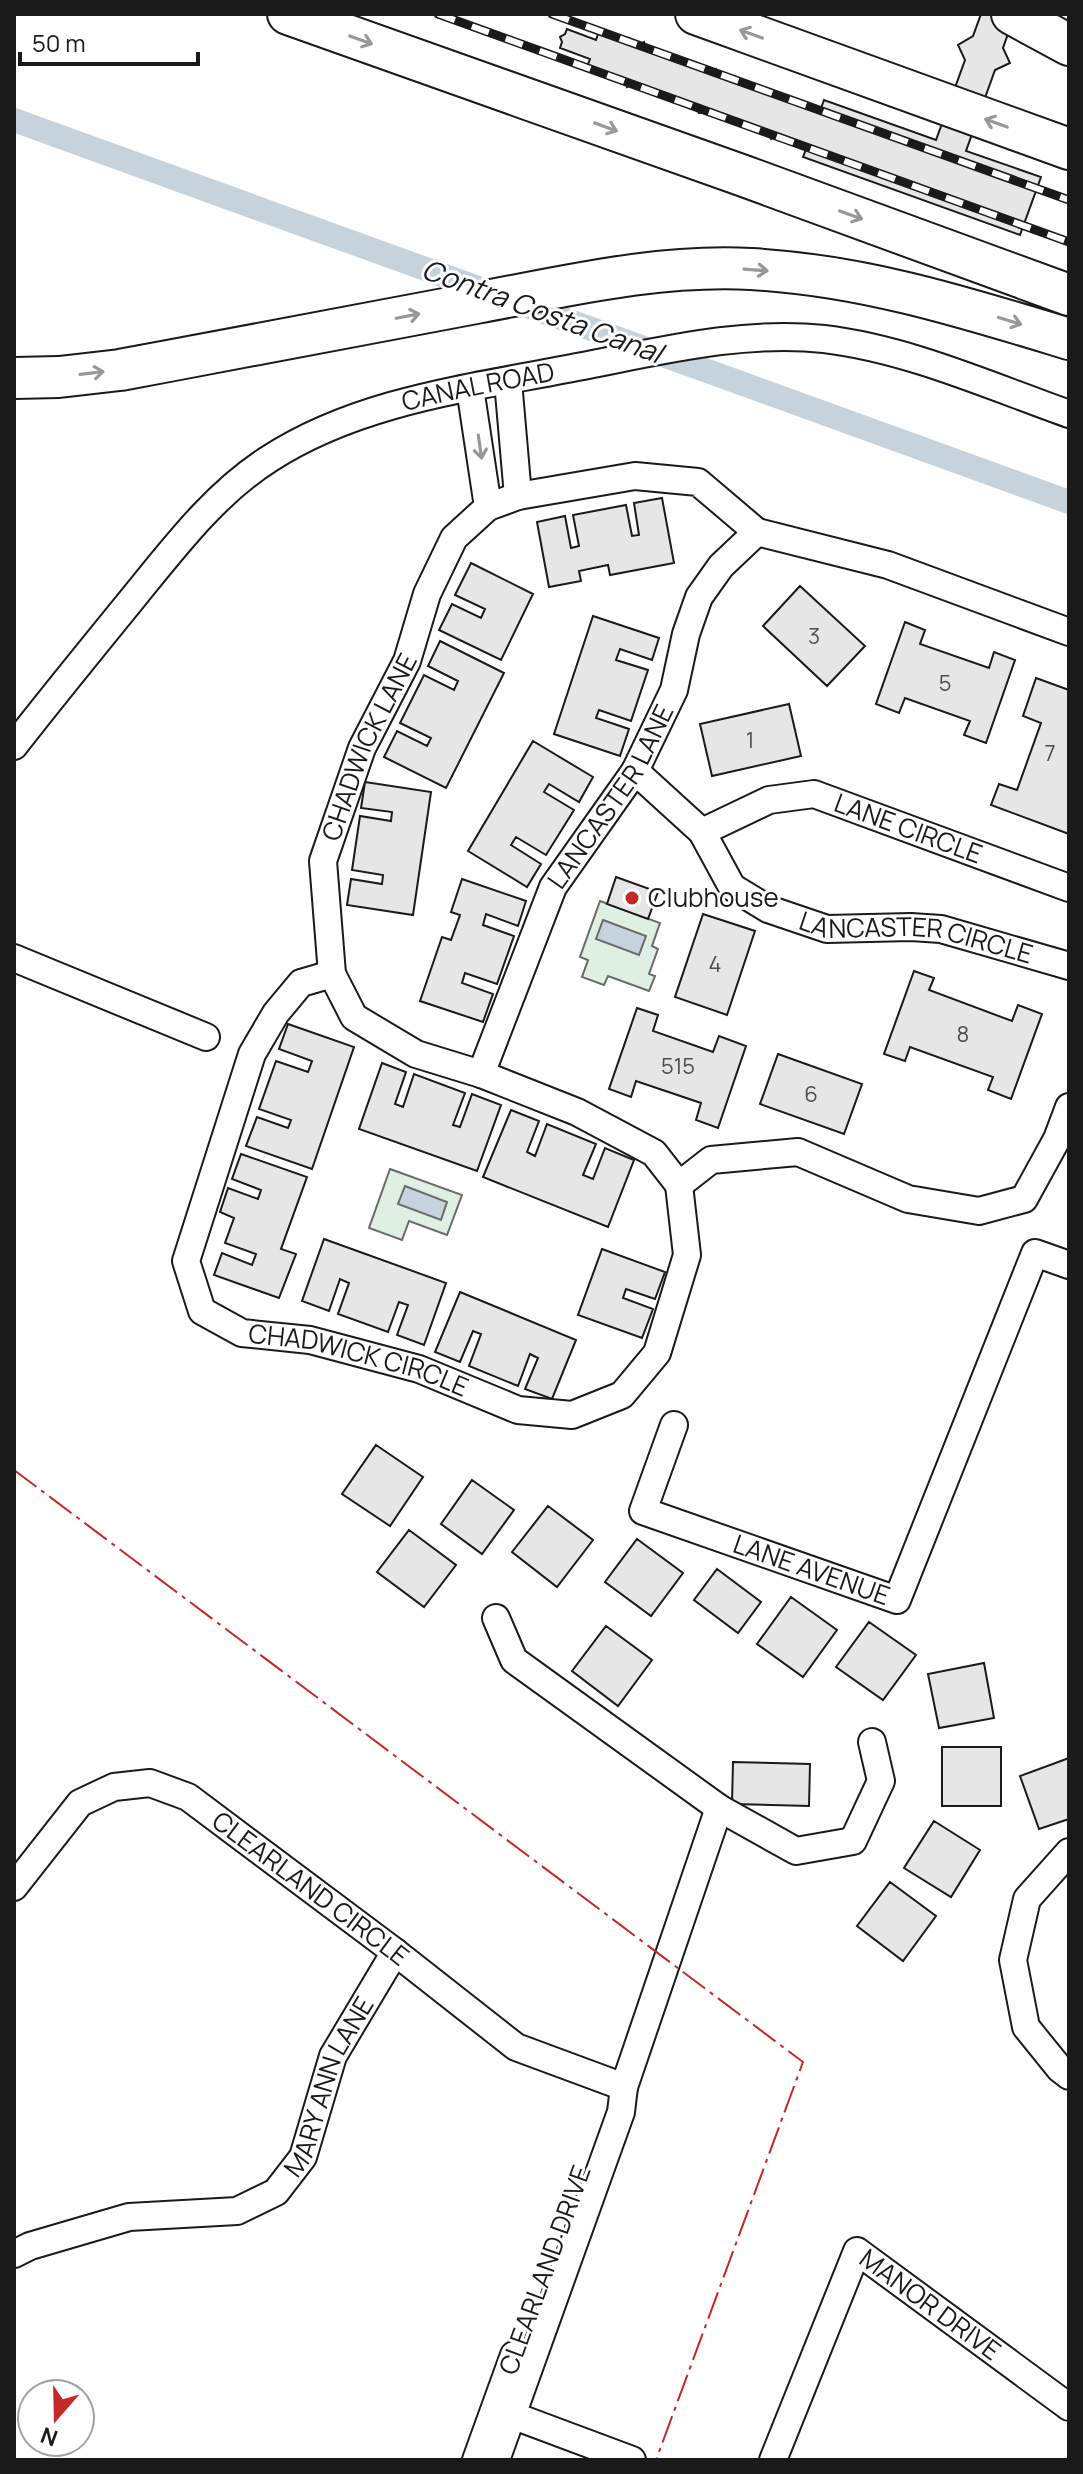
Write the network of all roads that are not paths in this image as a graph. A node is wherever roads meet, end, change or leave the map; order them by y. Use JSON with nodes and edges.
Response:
{"nodes":[{"id":1,"x":288,"y":14,"type":"edge"},
{"id":2,"x":696,"y":14,"type":"edge"},
{"id":3,"x":1012,"y":14,"type":"edge"},
{"id":4,"x":1069,"y":45,"type":"edge"},
{"id":5,"x":1069,"y":149,"type":"edge"},
{"id":6,"x":1069,"y":295,"type":"edge"},
{"id":7,"x":1069,"y":339,"type":"edge"},
{"id":8,"x":14,"y":378,"type":"edge"},
{"id":9,"x":508,"y":381,"type":"junction"},
{"id":10,"x":470,"y":388,"type":"junction"},
{"id":11,"x":1069,"y":414,"type":"edge"},
{"id":12,"x":518,"y":496,"type":"junction"},
{"id":13,"x":488,"y":507,"type":"junction"},
{"id":14,"x":757,"y":532,"type":"junction"},
{"id":15,"x":1069,"y":632,"type":"edge"},
{"id":16,"x":14,"y":746,"type":"edge"},
{"id":17,"x":635,"y":771,"type":"junction"},
{"id":18,"x":702,"y":832,"type":"junction"},
{"id":19,"x":1069,"y":888,"type":"edge"},
{"id":20,"x":14,"y":958,"type":"edge"},
{"id":21,"x":1069,"y":966,"type":"edge"},
{"id":22,"x":332,"y":974,"type":"junction"},
{"id":23,"x":206,"y":1037,"type":"dead end"},
{"id":24,"x":481,"y":1074,"type":"junction"},
{"id":25,"x":1069,"y":1107,"type":"edge"},
{"id":26,"x":679,"y":1185,"type":"junction"},
{"id":27,"x":1069,"y":1265,"type":"edge"},
{"id":28,"x":674,"y":1425,"type":"dead end"},
{"id":29,"x":496,"y":1618,"type":"dead end"},
{"id":30,"x":872,"y":1742,"type":"dead end"},
{"id":31,"x":719,"y":1808,"type":"junction"},
{"id":32,"x":1069,"y":1852,"type":"edge"},
{"id":33,"x":14,"y":1887,"type":"edge"},
{"id":34,"x":395,"y":1952,"type":"junction"},
{"id":35,"x":1069,"y":2076,"type":"edge"},
{"id":36,"x":624,"y":2087,"type":"junction"},
{"id":37,"x":14,"y":2254,"type":"edge"},
{"id":38,"x":1069,"y":2407,"type":"edge"},
{"id":39,"x":503,"y":2412,"type":"junction"},
{"id":40,"x":476,"y":2460,"type":"edge"},
{"id":41,"x":496,"y":2460,"type":"edge"},
{"id":42,"x":632,"y":2460,"type":"edge"},
{"id":43,"x":773,"y":2460,"type":"edge"}],
"edges":[{"from":1,"to":6,"type":"highway","one_way":true},
{"from":5,"to":2,"type":"highway","one_way":true},
{"from":3,"to":4,"type":"highway"},
{"from":8,"to":7,"type":"highway","one_way":true},
{"from":9,"to":10,"type":"street","name":"CANAL ROAD"},
{"from":9,"to":11,"type":"street","name":"CANAL ROAD"},
{"from":9,"to":12,"type":"street"},
{"from":10,"to":13,"type":"street","one_way":true},
{"from":10,"to":16,"type":"street","name":"CANAL ROAD"},
{"from":12,"to":13,"type":"street","name":"CHADWICK LANE"},
{"from":12,"to":14,"type":"street","name":"CHADWICK LANE"},
{"from":13,"to":22,"type":"street","name":"CHADWICK LANE"},
{"from":14,"to":15,"type":"street"},
{"from":14,"to":17,"type":"street","name":"LANCASTER LANE"},
{"from":17,"to":18,"type":"street","name":"LANCASTER CIRCLE"},
{"from":17,"to":24,"type":"street","name":"LANCASTER LANE"},
{"from":18,"to":19,"type":"street","name":"LANE CIRCLE"},
{"from":18,"to":21,"type":"street","name":"LANCASTER CIRCLE"},
{"from":20,"to":23,"type":"street"},
{"from":22,"to":24,"type":"street","name":"CHADWICK LANE"},
{"from":22,"to":26,"type":"street","name":"CHADWICK CIRCLE"},
{"from":24,"to":26,"type":"street","name":"CHADWICK LANE"},
{"from":25,"to":26,"type":"street"},
{"from":27,"to":28,"type":"street","name":"LANE AVENUE"},
{"from":29,"to":31,"type":"street"},
{"from":30,"to":31,"type":"street"},
{"from":31,"to":36,"type":"street","name":"CLEARLAND DRIVE"},
{"from":32,"to":35,"type":"street"},
{"from":33,"to":34,"type":"street","name":"CLEARLAND CIRCLE"},
{"from":34,"to":36,"type":"street","name":"CLEARLAND CIRCLE"},
{"from":34,"to":37,"type":"street","name":"MARY ANN LANE"},
{"from":36,"to":39,"type":"street","name":"CLEARLAND DRIVE"},
{"from":38,"to":43,"type":"street","name":"MANOR DRIVE"},
{"from":39,"to":40,"type":"street","name":"CLEARLAND DRIVE"},
{"from":39,"to":41,"type":"street","name":"CLEARLAND DRIVE"},
{"from":39,"to":42,"type":"street"}]}
